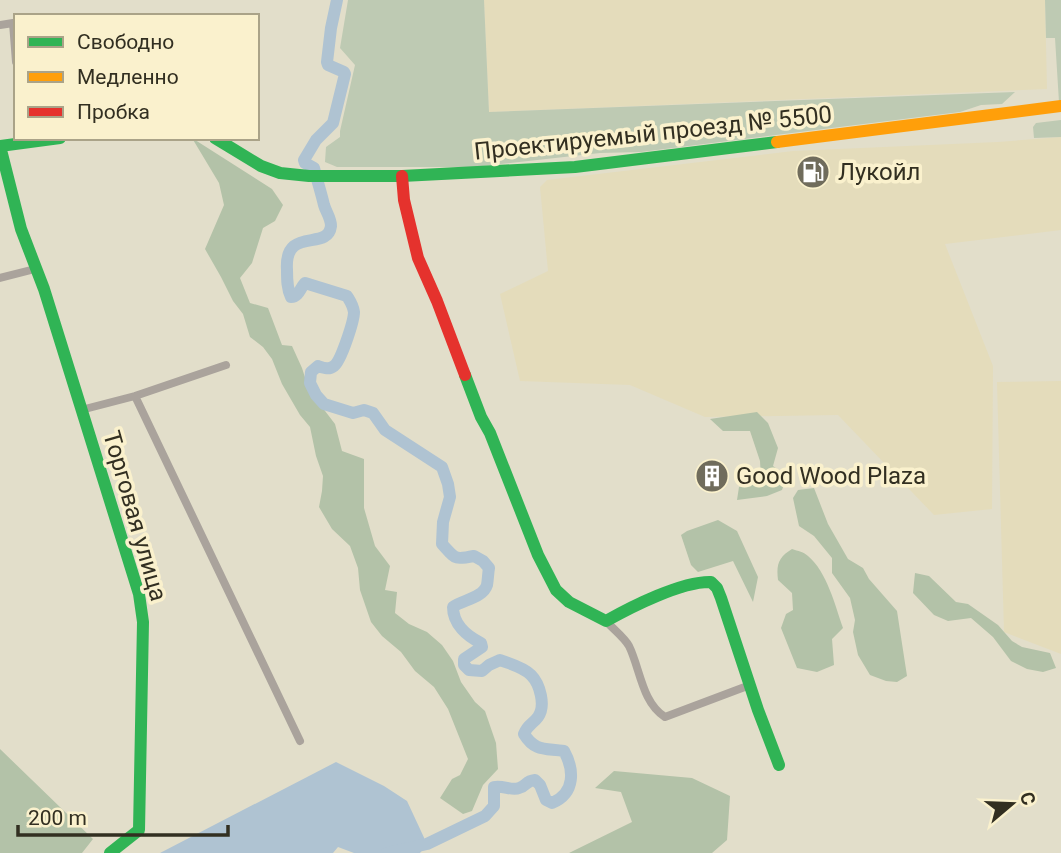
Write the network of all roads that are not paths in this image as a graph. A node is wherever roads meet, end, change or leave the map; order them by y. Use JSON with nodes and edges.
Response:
{"nodes":[{"id":1,"x":0,"y":25,"type":"edge"},
{"id":2,"x":14,"y":36,"type":"edge"},
{"id":3,"x":1061,"y":106,"type":"edge"},
{"id":4,"x":218,"y":140,"type":"edge"},
{"id":5,"x":22,"y":141,"type":"edge"},
{"id":6,"x":0,"y":146,"type":"edge"},
{"id":7,"x":402,"y":176,"type":"junction"},
{"id":8,"x":36,"y":269,"type":"junction"},
{"id":9,"x":0,"y":278,"type":"edge"},
{"id":10,"x":226,"y":365,"type":"dead end"},
{"id":11,"x":135,"y":396,"type":"junction"},
{"id":12,"x":81,"y":410,"type":"junction"},
{"id":13,"x":606,"y":621,"type":"junction"},
{"id":14,"x":750,"y":685,"type":"junction"},
{"id":15,"x":300,"y":741,"type":"dead end"},
{"id":16,"x":779,"y":765,"type":"dead end"},
{"id":17,"x":110,"y":853,"type":"edge"}],
"edges":[{"from":1,"to":2,"type":"street"},
{"from":3,"to":7,"type":"street","name":"Проектируемый проезд № 5500"},
{"from":4,"to":7,"type":"street","name":"Проектируемый проезд № 5500"},
{"from":5,"to":6,"type":"street"},
{"from":6,"to":8,"type":"street","name":"Торговая улица"},
{"from":7,"to":13,"type":"street"},
{"from":8,"to":9,"type":"street"},
{"from":8,"to":12,"type":"street","name":"Торговая улица"},
{"from":10,"to":11,"type":"street"},
{"from":11,"to":12,"type":"street"},
{"from":11,"to":15,"type":"street"},
{"from":12,"to":17,"type":"street","name":"Торговая улица"},
{"from":13,"to":14,"type":"street"},
{"from":13,"to":14,"type":"street"},
{"from":14,"to":16,"type":"street"}]}
